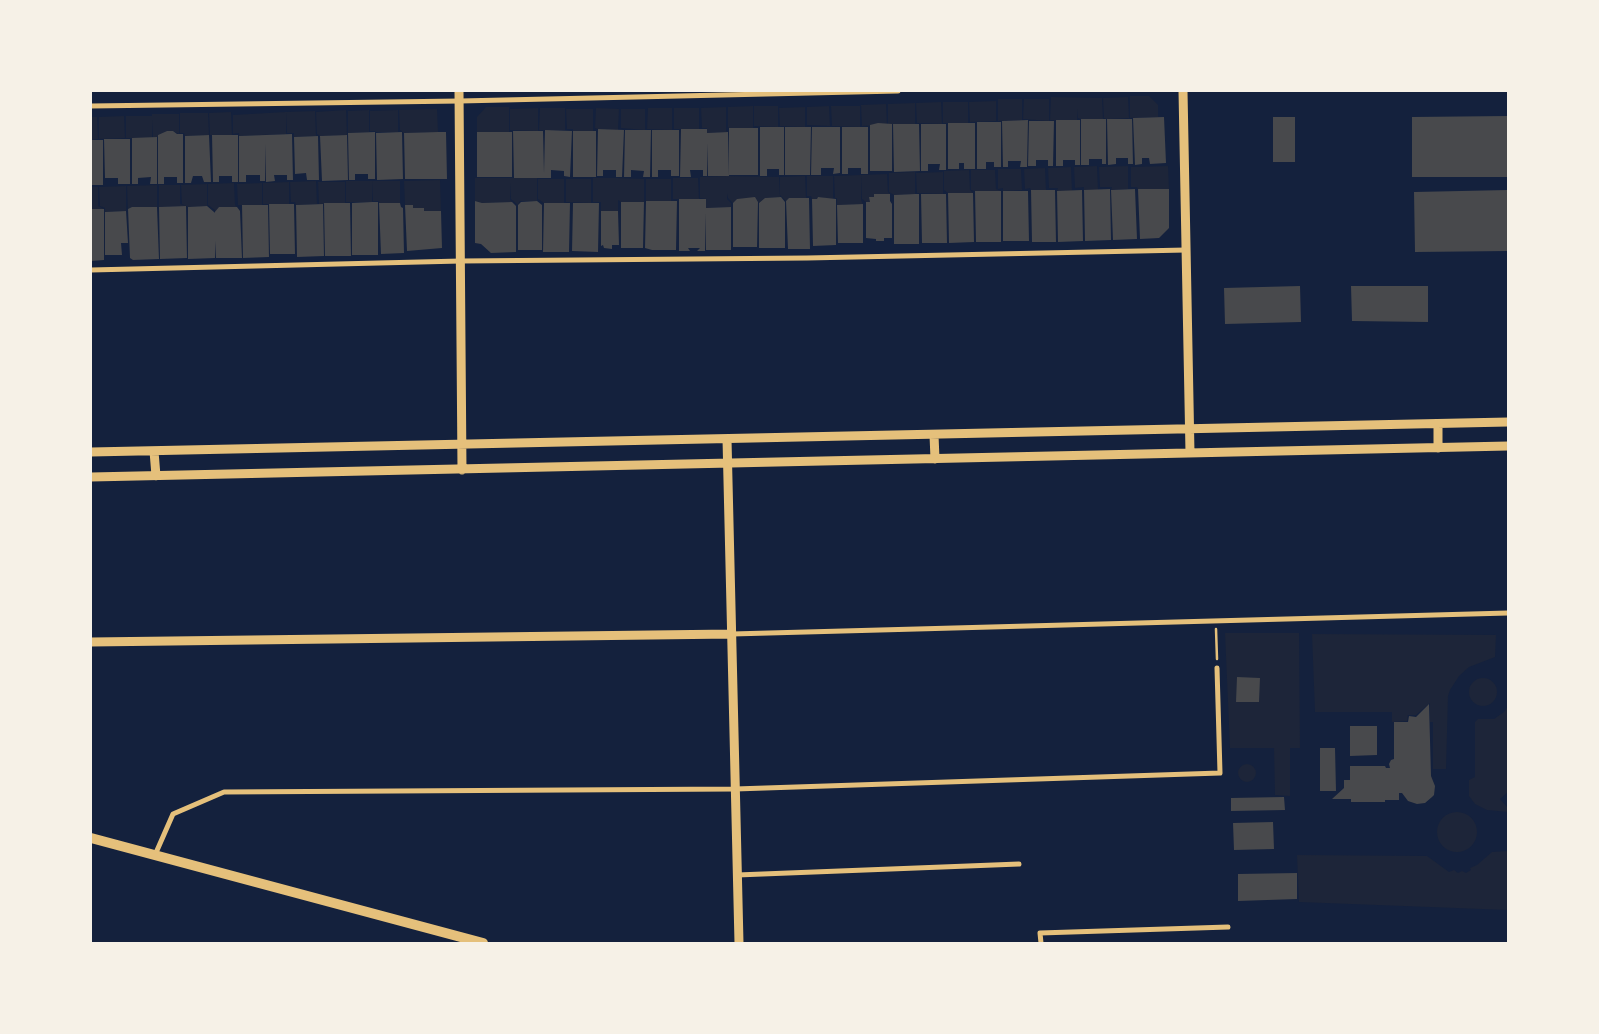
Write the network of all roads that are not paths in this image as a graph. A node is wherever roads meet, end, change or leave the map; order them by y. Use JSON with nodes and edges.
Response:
{"nodes":[{"id":1,"x":459,"y":91,"type":"edge"},
{"id":2,"x":898,"y":91,"type":"edge"},
{"id":3,"x":1184,"y":91,"type":"edge"},
{"id":4,"x":460,"y":101,"type":"junction"},
{"id":5,"x":91,"y":106,"type":"edge"},
{"id":6,"x":1186,"y":250,"type":"junction"},
{"id":7,"x":462,"y":261,"type":"junction"},
{"id":8,"x":91,"y":270,"type":"edge"},
{"id":9,"x":1508,"y":422,"type":"edge"},
{"id":10,"x":1438,"y":424,"type":"junction"},
{"id":11,"x":1189,"y":429,"type":"junction"},
{"id":12,"x":934,"y":435,"type":"junction"},
{"id":13,"x":728,"y":439,"type":"junction"},
{"id":14,"x":462,"y":445,"type":"junction"},
{"id":15,"x":1508,"y":446,"type":"edge"},
{"id":16,"x":1438,"y":448,"type":"junction"},
{"id":17,"x":154,"y":451,"type":"junction"},
{"id":18,"x":91,"y":452,"type":"edge"},
{"id":19,"x":1190,"y":453,"type":"junction"},
{"id":20,"x":935,"y":459,"type":"junction"},
{"id":21,"x":728,"y":464,"type":"junction"},
{"id":22,"x":462,"y":470,"type":"junction"},
{"id":23,"x":156,"y":476,"type":"junction"},
{"id":24,"x":91,"y":477,"type":"edge"},
{"id":25,"x":1508,"y":613,"type":"edge"},
{"id":26,"x":732,"y":634,"type":"junction"},
{"id":27,"x":91,"y":642,"type":"edge"},
{"id":28,"x":1217,"y":668,"type":"road end"},
{"id":29,"x":736,"y":790,"type":"junction"},
{"id":30,"x":91,"y":838,"type":"edge"},
{"id":31,"x":155,"y":855,"type":"junction"},
{"id":32,"x":1020,"y":864,"type":"dead end"},
{"id":33,"x":738,"y":875,"type":"junction"},
{"id":34,"x":1228,"y":927,"type":"dead end"},
{"id":35,"x":483,"y":943,"type":"edge"},
{"id":36,"x":739,"y":943,"type":"edge"},
{"id":37,"x":1040,"y":943,"type":"edge"}],
"edges":[{"from":1,"to":4,"type":"street"},
{"from":2,"to":4,"type":"street"},
{"from":3,"to":6,"type":"street"},
{"from":4,"to":5,"type":"street"},
{"from":4,"to":7,"type":"street"},
{"from":6,"to":7,"type":"street"},
{"from":6,"to":11,"type":"street"},
{"from":7,"to":8,"type":"street"},
{"from":7,"to":14,"type":"street"},
{"from":9,"to":10,"type":"street"},
{"from":10,"to":11,"type":"street"},
{"from":10,"to":16,"type":"street"},
{"from":11,"to":12,"type":"street"},
{"from":11,"to":19,"type":"street"},
{"from":12,"to":13,"type":"street"},
{"from":12,"to":20,"type":"street"},
{"from":13,"to":14,"type":"street"},
{"from":13,"to":21,"type":"street"},
{"from":14,"to":17,"type":"street"},
{"from":14,"to":22,"type":"street"},
{"from":15,"to":16,"type":"street"},
{"from":16,"to":19,"type":"street"},
{"from":17,"to":18,"type":"street"},
{"from":17,"to":23,"type":"street"},
{"from":19,"to":20,"type":"street"},
{"from":20,"to":21,"type":"street"},
{"from":21,"to":22,"type":"street"},
{"from":21,"to":26,"type":"street"},
{"from":22,"to":23,"type":"street"},
{"from":23,"to":24,"type":"street"},
{"from":25,"to":26,"type":"street"},
{"from":26,"to":27,"type":"street"},
{"from":26,"to":29,"type":"street"},
{"from":28,"to":29,"type":"street"},
{"from":29,"to":31,"type":"street"},
{"from":29,"to":33,"type":"street"},
{"from":30,"to":31,"type":"main road"},
{"from":31,"to":35,"type":"main road"},
{"from":32,"to":33,"type":"street"},
{"from":33,"to":36,"type":"street"},
{"from":34,"to":37,"type":"street"}]}
